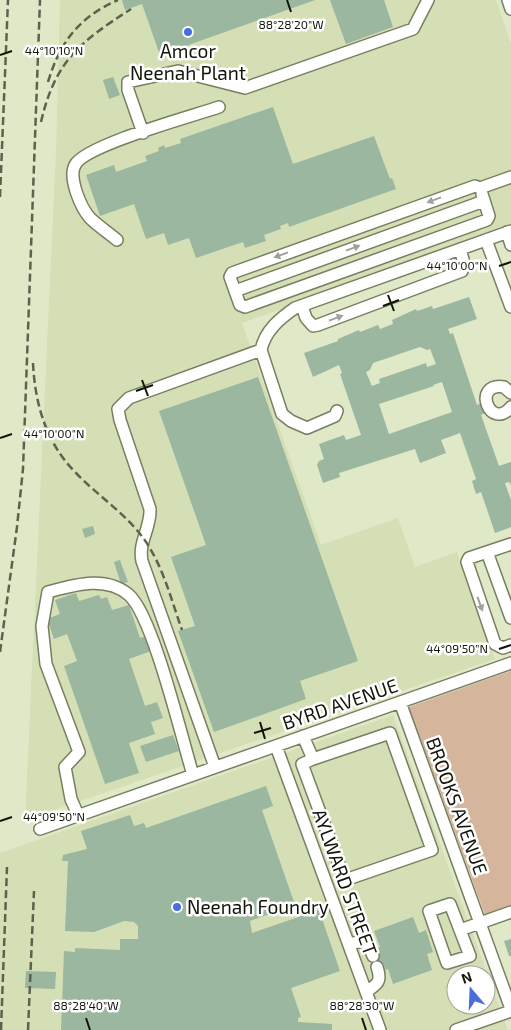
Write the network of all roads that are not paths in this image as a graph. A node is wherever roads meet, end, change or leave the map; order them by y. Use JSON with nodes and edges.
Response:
{"nodes":[{"id":1,"x":428,"y":0,"type":"edge"},
{"id":2,"x":508,"y":0,"type":"edge"},
{"id":3,"x":511,"y":9,"type":"edge"},
{"id":4,"x":219,"y":107,"type":"dead end"},
{"id":5,"x":142,"y":133,"type":"junction"},
{"id":6,"x":511,"y":177,"type":"edge"},
{"id":7,"x":480,"y":188,"type":"junction"},
{"id":8,"x":484,"y":201,"type":"junction"},
{"id":9,"x":387,"y":217,"type":"junction"},
{"id":10,"x":509,"y":232,"type":"edge"},
{"id":11,"x":393,"y":234,"type":"junction"},
{"id":12,"x":117,"y":240,"type":"dead end"},
{"id":13,"x":486,"y":240,"type":"junction"},
{"id":14,"x":310,"y":245,"type":"junction"},
{"id":15,"x":511,"y":245,"type":"edge"},
{"id":16,"x":460,"y":249,"type":"junction"},
{"id":17,"x":399,"y":252,"type":"junction"},
{"id":18,"x":316,"y":262,"type":"junction"},
{"id":19,"x":322,"y":279,"type":"junction"},
{"id":20,"x":235,"y":291,"type":"junction"},
{"id":21,"x":302,"y":306,"type":"junction"},
{"id":22,"x":511,"y":307,"type":"edge"},
{"id":23,"x":261,"y":350,"type":"junction"},
{"id":24,"x":509,"y":387,"type":"edge"},
{"id":25,"x":511,"y":407,"type":"edge"},
{"id":26,"x":337,"y":411,"type":"dead end"},
{"id":27,"x":510,"y":547,"type":"edge"},
{"id":28,"x":487,"y":552,"type":"junction"},
{"id":29,"x":511,"y":618,"type":"edge"},
{"id":30,"x":511,"y":645,"type":"edge"},
{"id":31,"x":511,"y":663,"type":"edge"},
{"id":32,"x":400,"y":702,"type":"junction"},
{"id":33,"x":303,"y":736,"type":"junction"},
{"id":34,"x":276,"y":746,"type":"junction"},
{"id":35,"x":312,"y":759,"type":"junction"},
{"id":36,"x":215,"y":767,"type":"junction"},
{"id":37,"x":193,"y":775,"type":"junction"},
{"id":38,"x":310,"y":786,"type":"junction"},
{"id":39,"x":294,"y":793,"type":"junction"},
{"id":40,"x":78,"y":816,"type":"junction"},
{"id":41,"x":40,"y":829,"type":"dead end"},
{"id":42,"x":337,"y":858,"type":"junction"},
{"id":43,"x":320,"y":865,"type":"junction"},
{"id":44,"x":511,"y":912,"type":"edge"},
{"id":45,"x":480,"y":923,"type":"junction"},
{"id":46,"x":460,"y":930,"type":"junction"},
{"id":47,"x":348,"y":944,"type":"junction"},
{"id":48,"x":366,"y":992,"type":"junction"},
{"id":49,"x":511,"y":1010,"type":"edge"},
{"id":50,"x":380,"y":1030,"type":"edge"},
{"id":51,"x":456,"y":1030,"type":"edge"}],
"edges":[{"from":1,"to":5,"type":"street"},
{"from":2,"to":3,"type":"street"},
{"from":4,"to":5,"type":"street"},
{"from":5,"to":12,"type":"street"},
{"from":6,"to":7,"type":"street"},
{"from":7,"to":8,"type":"street"},
{"from":7,"to":9,"type":"street","one_way":true},
{"from":8,"to":11,"type":"street"},
{"from":8,"to":17,"type":"street"},
{"from":9,"to":11,"type":"street"},
{"from":9,"to":14,"type":"street"},
{"from":10,"to":13,"type":"street"},
{"from":10,"to":15,"type":"street"},
{"from":11,"to":17,"type":"street"},
{"from":18,"to":11,"type":"street","one_way":true},
{"from":13,"to":16,"type":"street"},
{"from":13,"to":22,"type":"street"},
{"from":14,"to":18,"type":"street"},
{"from":14,"to":20,"type":"street","one_way":true},
{"from":16,"to":21,"type":"street"},
{"from":21,"to":16,"type":"street","one_way":true},
{"from":17,"to":19,"type":"street"},
{"from":18,"to":19,"type":"street"},
{"from":18,"to":20,"type":"street"},
{"from":19,"to":20,"type":"street"},
{"from":21,"to":23,"type":"street"},
{"from":23,"to":26,"type":"street"},
{"from":23,"to":36,"type":"street"},
{"from":24,"to":25,"type":"street"},
{"from":27,"to":28,"type":"street"},
{"from":28,"to":29,"type":"street"},
{"from":28,"to":30,"type":"street","one_way":true},
{"from":31,"to":32,"type":"street","name":"BYRD AVENUE"},
{"from":32,"to":33,"type":"street","name":"BYRD AVENUE"},
{"from":32,"to":45,"type":"street","name":"BROOKS AVENUE"},
{"from":33,"to":34,"type":"street","name":"BYRD AVENUE"},
{"from":33,"to":35,"type":"street"},
{"from":34,"to":36,"type":"street","name":"BYRD AVENUE"},
{"from":34,"to":39,"type":"street","name":"AYLWARD STREET"},
{"from":35,"to":38,"type":"street"},
{"from":35,"to":42,"type":"street"},
{"from":36,"to":37,"type":"street","name":"BYRD AVENUE"},
{"from":37,"to":40,"type":"street","name":"BYRD AVENUE"},
{"from":37,"to":40,"type":"street"},
{"from":38,"to":39,"type":"street"},
{"from":38,"to":42,"type":"street"},
{"from":39,"to":43,"type":"street","name":"AYLWARD STREET"},
{"from":40,"to":41,"type":"street","name":"BYRD AVENUE"},
{"from":42,"to":43,"type":"street"},
{"from":43,"to":47,"type":"street","name":"AYLWARD STREET"},
{"from":44,"to":45,"type":"street"},
{"from":45,"to":46,"type":"street"},
{"from":45,"to":49,"type":"street","name":"BROOKS AVENUE"},
{"from":46,"to":46,"type":"street"},
{"from":47,"to":48,"type":"street","name":"AYLWARD STREET"},
{"from":47,"to":48,"type":"street"},
{"from":48,"to":50,"type":"street","name":"AYLWARD STREET"},
{"from":49,"to":51,"type":"street"}]}
